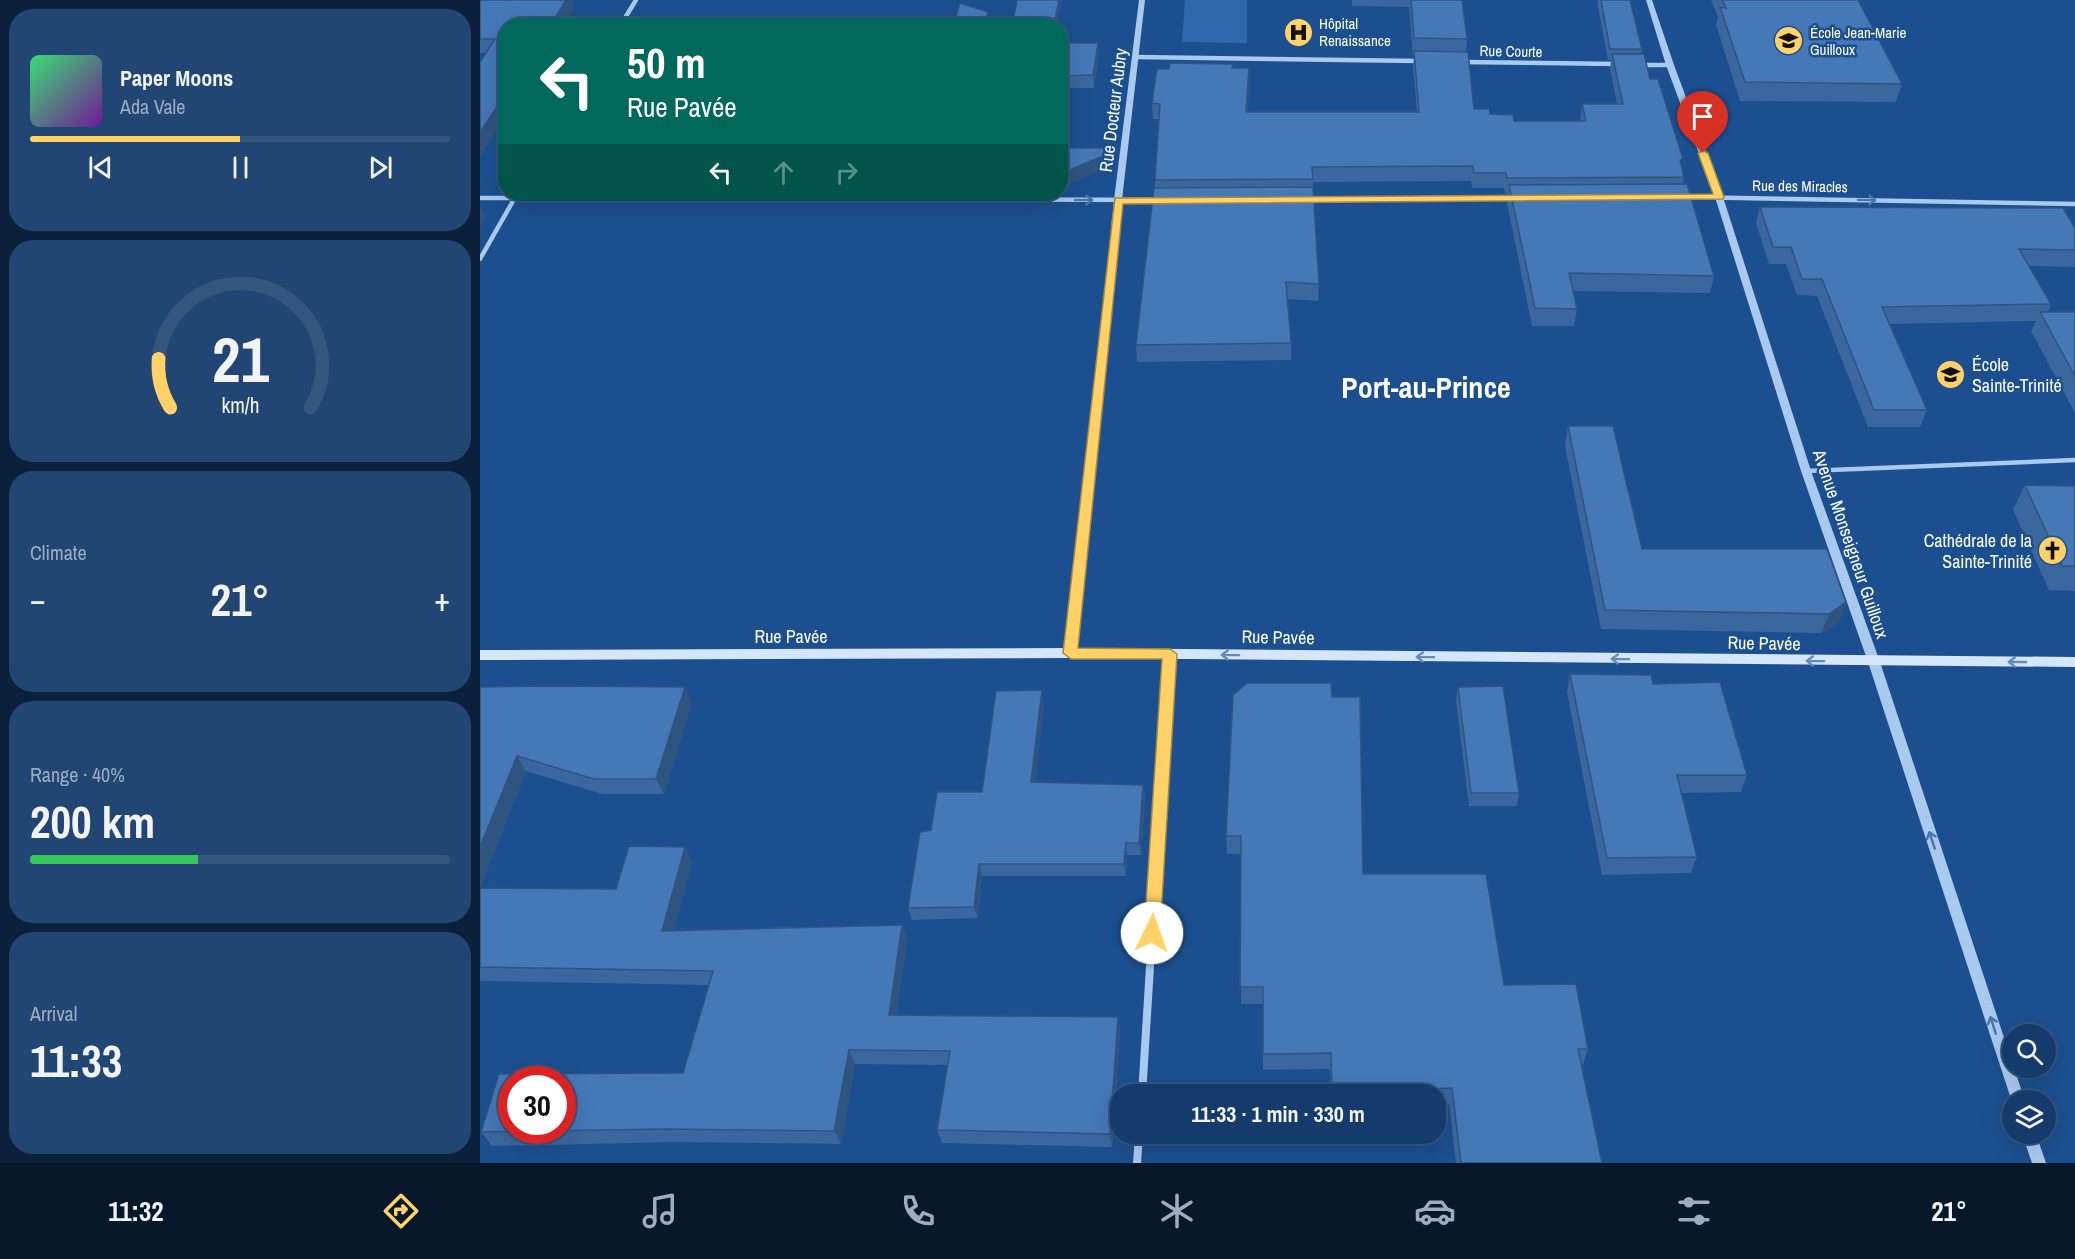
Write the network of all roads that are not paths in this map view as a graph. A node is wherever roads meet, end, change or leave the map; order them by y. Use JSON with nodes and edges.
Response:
{"nodes":[{"id":1,"x":636,"y":0,"type":"edge"},
{"id":2,"x":1142,"y":0,"type":"edge"},
{"id":3,"x":1649,"y":0,"type":"edge"},
{"id":4,"x":625,"y":18,"type":"edge"},
{"id":5,"x":1136,"y":57,"type":"junction"},
{"id":6,"x":1421,"y":61,"type":"edge"},
{"id":7,"x":1457,"y":62,"type":"edge"},
{"id":8,"x":1623,"y":64,"type":"edge"},
{"id":9,"x":1634,"y":64,"type":"edge"},
{"id":10,"x":1670,"y":65,"type":"junction"},
{"id":11,"x":498,"y":197,"type":"edge"},
{"id":12,"x":1672,"y":197,"type":"edge"},
{"id":13,"x":1719,"y":197,"type":"junction"},
{"id":14,"x":480,"y":198,"type":"edge"},
{"id":15,"x":1519,"y":198,"type":"edge"},
{"id":16,"x":1307,"y":199,"type":"edge"},
{"id":17,"x":1068,"y":200,"type":"edge"},
{"id":18,"x":1118,"y":200,"type":"junction"},
{"id":19,"x":1165,"y":200,"type":"edge"},
{"id":20,"x":513,"y":201,"type":"edge"},
{"id":21,"x":2075,"y":204,"type":"edge"},
{"id":22,"x":480,"y":259,"type":"edge"},
{"id":23,"x":2075,"y":460,"type":"edge"},
{"id":24,"x":1806,"y":471,"type":"junction"},
{"id":25,"x":1071,"y":653,"type":"junction"},
{"id":26,"x":1170,"y":654,"type":"junction"},
{"id":27,"x":480,"y":655,"type":"edge"},
{"id":28,"x":1874,"y":662,"type":"junction"},
{"id":29,"x":2075,"y":662,"type":"edge"},
{"id":30,"x":1143,"y":1084,"type":"edge"},
{"id":31,"x":2014,"y":1090,"type":"edge"},
{"id":32,"x":1138,"y":1144,"type":"edge"},
{"id":33,"x":2032,"y":1144,"type":"edge"},
{"id":34,"x":1137,"y":1163,"type":"edge"},
{"id":35,"x":2039,"y":1163,"type":"edge"}],
"edges":[{"from":1,"to":4,"type":"street"},
{"from":2,"to":5,"type":"street","name":"Rue Docteur Aubry"},
{"from":3,"to":10,"type":"street","name":"Avenue Monseigneur Guilloux"},
{"from":5,"to":6,"type":"street"},
{"from":5,"to":18,"type":"street","name":"Rue Docteur Aubry"},
{"from":7,"to":8,"type":"street","name":"Rue Courte"},
{"from":9,"to":10,"type":"street"},
{"from":10,"to":13,"type":"street","name":"Avenue Monseigneur Guilloux"},
{"from":11,"to":14,"type":"street"},
{"from":12,"to":13,"type":"street","name":"Rue des Miracles"},
{"from":13,"to":21,"type":"street","name":"Rue des Miracles","one_way":true},
{"from":13,"to":24,"type":"street","name":"Avenue Monseigneur Guilloux"},
{"from":15,"to":16,"type":"street"},
{"from":17,"to":18,"type":"street","one_way":true},
{"from":18,"to":19,"type":"street"},
{"from":18,"to":25,"type":"street","name":"Rue Docteur Aubry"},
{"from":20,"to":22,"type":"street"},
{"from":23,"to":24,"type":"lane"},
{"from":24,"to":28,"type":"street","name":"Avenue Monseigneur Guilloux"},
{"from":25,"to":26,"type":"main road","name":"Rue Pavée"},
{"from":25,"to":27,"type":"main road","name":"Rue Pavée"},
{"from":28,"to":26,"type":"main road","name":"Rue Pavée","one_way":true},
{"from":26,"to":30,"type":"street"},
{"from":29,"to":28,"type":"main road","name":"Rue Pavée","one_way":true},
{"from":31,"to":28,"type":"street","name":"Avenue Monseigneur Guilloux","one_way":true},
{"from":32,"to":34,"type":"street"},
{"from":33,"to":35,"type":"street"}]}
